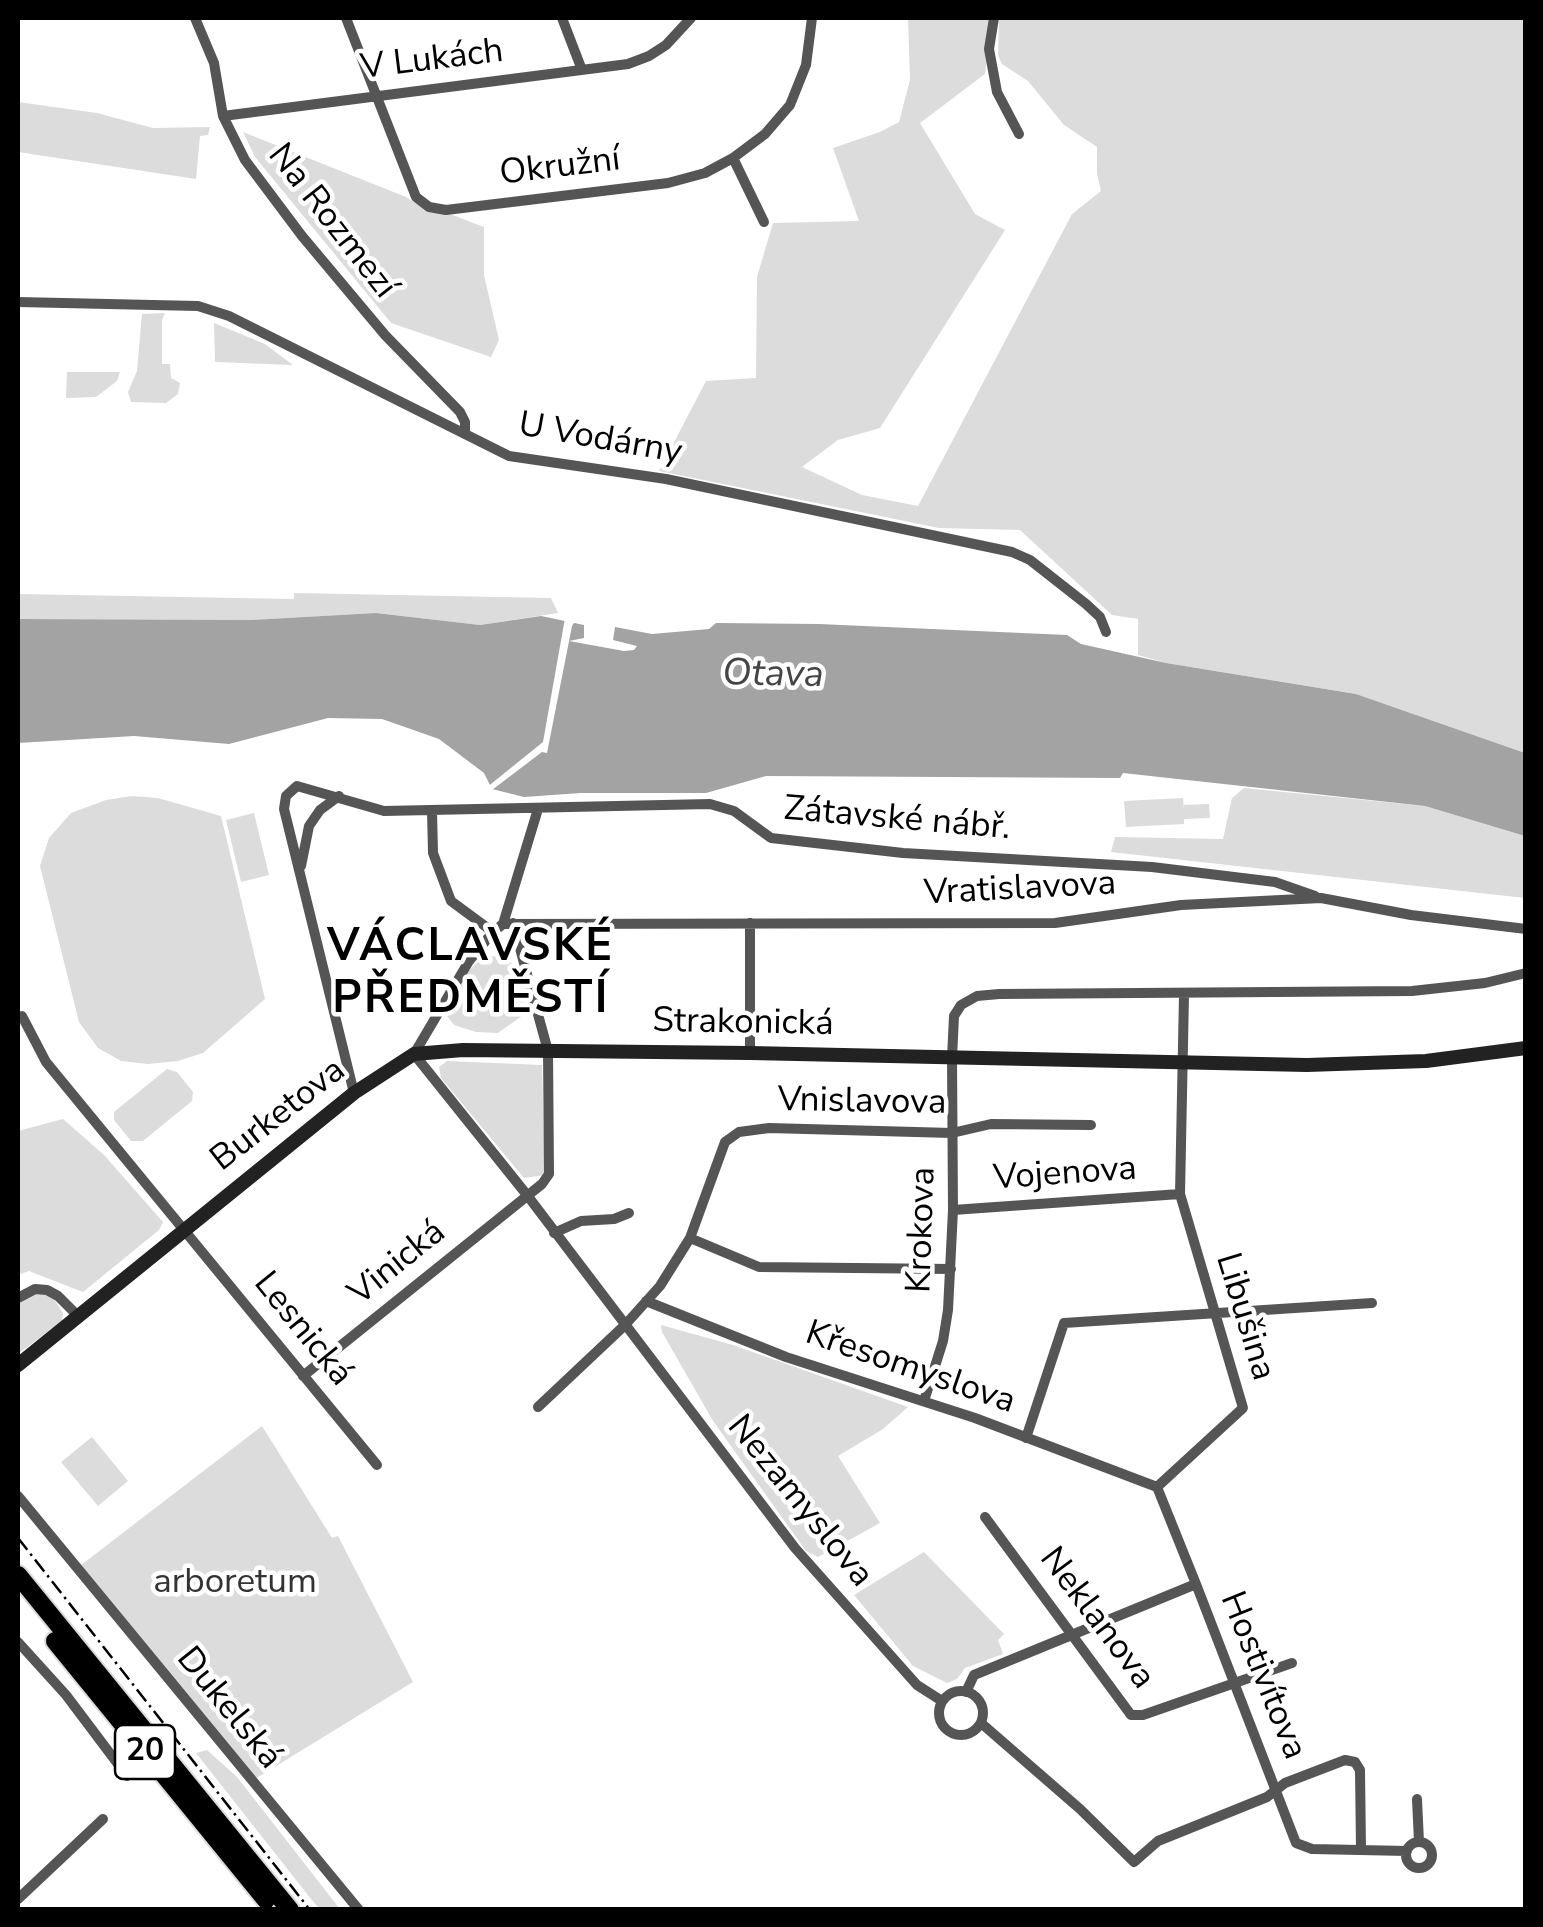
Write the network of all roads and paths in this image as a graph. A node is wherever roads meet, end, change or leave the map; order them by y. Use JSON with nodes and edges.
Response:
{"nodes":[{"id":1,"x":196,"y":18,"type":"edge"},
{"id":2,"x":346,"y":18,"type":"edge"},
{"id":3,"x":562,"y":18,"type":"edge"},
{"id":4,"x":691,"y":18,"type":"edge"},
{"id":5,"x":812,"y":18,"type":"edge"},
{"id":6,"x":994,"y":18,"type":"edge"},
{"id":7,"x":582,"y":70,"type":"junction"},
{"id":8,"x":376,"y":96,"type":"junction"},
{"id":9,"x":223,"y":116,"type":"junction"},
{"id":10,"x":1019,"y":134,"type":"dead end"},
{"id":11,"x":733,"y":158,"type":"junction"},
{"id":12,"x":764,"y":222,"type":"dead end"},
{"id":13,"x":18,"y":302,"type":"edge"},
{"id":14,"x":465,"y":434,"type":"junction"},
{"id":15,"x":1106,"y":632,"type":"dead end"},
{"id":16,"x":340,"y":796,"type":"junction"},
{"id":17,"x":538,"y":809,"type":"junction"},
{"id":18,"x":432,"y":812,"type":"junction"},
{"id":19,"x":300,"y":872,"type":"junction"},
{"id":20,"x":1321,"y":898,"type":"junction"},
{"id":21,"x":508,"y":923,"type":"junction"},
{"id":22,"x":750,"y":923,"type":"junction"},
{"id":23,"x":1526,"y":929,"type":"edge"},
{"id":24,"x":493,"y":932,"type":"junction"},
{"id":25,"x":1526,"y":974,"type":"edge"},
{"id":26,"x":1184,"y":995,"type":"junction"},
{"id":27,"x":18,"y":1017,"type":"edge"},
{"id":28,"x":1526,"y":1048,"type":"edge"},
{"id":29,"x":548,"y":1051,"type":"junction"},
{"id":30,"x":750,"y":1053,"type":"junction"},
{"id":31,"x":414,"y":1054,"type":"junction"},
{"id":32,"x":952,"y":1058,"type":"junction"},
{"id":33,"x":1182,"y":1063,"type":"junction"},
{"id":34,"x":354,"y":1094,"type":"junction"},
{"id":35,"x":1091,"y":1126,"type":"dead end"},
{"id":36,"x":952,"y":1133,"type":"junction"},
{"id":37,"x":1180,"y":1194,"type":"junction"},
{"id":38,"x":527,"y":1195,"type":"junction"},
{"id":39,"x":953,"y":1210,"type":"junction"},
{"id":40,"x":628,"y":1213,"type":"dead end"},
{"id":41,"x":184,"y":1229,"type":"junction"},
{"id":42,"x":554,"y":1233,"type":"junction"},
{"id":43,"x":690,"y":1238,"type":"junction"},
{"id":44,"x":951,"y":1269,"type":"junction"},
{"id":45,"x":18,"y":1298,"type":"edge"},
{"id":46,"x":646,"y":1301,"type":"junction"},
{"id":47,"x":1372,"y":1303,"type":"dead end"},
{"id":48,"x":1214,"y":1313,"type":"junction"},
{"id":49,"x":79,"y":1316,"type":"junction"},
{"id":50,"x":625,"y":1325,"type":"junction"},
{"id":51,"x":18,"y":1364,"type":"edge"},
{"id":52,"x":303,"y":1376,"type":"junction"},
{"id":53,"x":924,"y":1402,"type":"junction"},
{"id":54,"x":538,"y":1407,"type":"dead end"},
{"id":55,"x":1026,"y":1438,"type":"junction"},
{"id":56,"x":378,"y":1465,"type":"dead end"},
{"id":57,"x":1157,"y":1487,"type":"junction"},
{"id":58,"x":18,"y":1496,"type":"edge"},
{"id":59,"x":985,"y":1517,"type":"dead end"},
{"id":60,"x":18,"y":1575,"type":"edge"},
{"id":61,"x":1196,"y":1584,"type":"junction"},
{"id":62,"x":18,"y":1593,"type":"edge"},
{"id":63,"x":1072,"y":1634,"type":"junction"},
{"id":64,"x":18,"y":1642,"type":"edge"},
{"id":65,"x":1292,"y":1662,"type":"dead end"},
{"id":66,"x":1236,"y":1683,"type":"junction"},
{"id":67,"x":966,"y":1692,"type":"junction"},
{"id":68,"x":942,"y":1701,"type":"junction"},
{"id":69,"x":981,"y":1723,"type":"junction"},
{"id":70,"x":126,"y":1776,"type":"dead end"},
{"id":71,"x":1277,"y":1788,"type":"junction"},
{"id":72,"x":1417,"y":1799,"type":"dead end"},
{"id":73,"x":102,"y":1820,"type":"dead end"},
{"id":74,"x":1419,"y":1842,"type":"junction"},
{"id":75,"x":1361,"y":1848,"type":"junction"},
{"id":76,"x":1407,"y":1851,"type":"junction"},
{"id":77,"x":18,"y":1898,"type":"edge"},
{"id":78,"x":274,"y":1910,"type":"edge"},
{"id":79,"x":290,"y":1910,"type":"edge"},
{"id":80,"x":359,"y":1910,"type":"edge"}],
"edges":[{"from":1,"to":9,"type":"street","name":"Na Rozmezí"},
{"from":2,"to":8,"type":"street","name":"Okružní"},
{"from":3,"to":7,"type":"street"},
{"from":4,"to":7,"type":"street","name":"V Lukách"},
{"from":5,"to":11,"type":"street","name":"Okružní"},
{"from":6,"to":10,"type":"street"},
{"from":7,"to":8,"type":"street","name":"V Lukách"},
{"from":8,"to":9,"type":"street","name":"V Lukách"},
{"from":8,"to":11,"type":"street","name":"Okružní"},
{"from":9,"to":14,"type":"street","name":"Na Rozmezí"},
{"from":11,"to":12,"type":"street"},
{"from":13,"to":14,"type":"street","name":"U Vodárny"},
{"from":14,"to":15,"type":"street","name":"U Vodárny"},
{"from":16,"to":18,"type":"street","name":"Zátavské nábř."},
{"from":16,"to":19,"type":"street"},
{"from":16,"to":19,"type":"street","name":"Zátavské nábř."},
{"from":17,"to":18,"type":"street","name":"Zátavské nábř."},
{"from":17,"to":20,"type":"street","name":"Zátavské nábř."},
{"from":17,"to":21,"type":"street"},
{"from":18,"to":24,"type":"street"},
{"from":19,"to":34,"type":"street"},
{"from":20,"to":22,"type":"street","name":"Vratislavova"},
{"from":20,"to":23,"type":"street","name":"Vratislavova"},
{"from":21,"to":22,"type":"street","name":"Vratislavova"},
{"from":21,"to":24,"type":"street"},
{"from":21,"to":29,"type":"street"},
{"from":22,"to":30,"type":"street"},
{"from":24,"to":31,"type":"street"},
{"from":25,"to":26,"type":"street"},
{"from":26,"to":32,"type":"street"},
{"from":26,"to":33,"type":"street"},
{"from":27,"to":41,"type":"street"},
{"from":28,"to":33,"type":"main road","name":"Strakonická"},
{"from":29,"to":30,"type":"main road","name":"Strakonická"},
{"from":29,"to":31,"type":"main road","name":"Strakonická"},
{"from":29,"to":38,"type":"street"},
{"from":30,"to":32,"type":"main road","name":"Strakonická"},
{"from":31,"to":34,"type":"main road","name":"Burketova"},
{"from":31,"to":38,"type":"street","name":"Nezamyslova"},
{"from":32,"to":33,"type":"main road","name":"Strakonická"},
{"from":32,"to":36,"type":"street","name":"Krokova"},
{"from":33,"to":37,"type":"street","name":"Libušina"},
{"from":34,"to":41,"type":"main road","name":"Burketova"},
{"from":35,"to":36,"type":"street","name":"Vnislavova"},
{"from":36,"to":39,"type":"street","name":"Krokova"},
{"from":36,"to":43,"type":"street","name":"Vnislavova"},
{"from":37,"to":39,"type":"street","name":"Vojenova"},
{"from":37,"to":48,"type":"street","name":"Libušina"},
{"from":38,"to":42,"type":"street","name":"Nezamyslova"},
{"from":38,"to":52,"type":"street","name":"Vinická"},
{"from":39,"to":44,"type":"street","name":"Krokova"},
{"from":40,"to":42,"type":"street"},
{"from":41,"to":49,"type":"main road","name":"Burketova"},
{"from":41,"to":52,"type":"street","name":"Lesnická"},
{"from":42,"to":50,"type":"street","name":"Nezamyslova"},
{"from":43,"to":44,"type":"street"},
{"from":43,"to":46,"type":"street","name":"Vnislavova"},
{"from":44,"to":53,"type":"street","name":"Krokova"},
{"from":45,"to":49,"type":"street"},
{"from":46,"to":50,"type":"street","name":"Vnislavova"},
{"from":46,"to":53,"type":"street","name":"Křesomyslova"},
{"from":47,"to":48,"type":"street"},
{"from":48,"to":55,"type":"street"},
{"from":48,"to":57,"type":"street","name":"Libušina"},
{"from":49,"to":51,"type":"main road","name":"Burketova"},
{"from":50,"to":54,"type":"street","name":"Vnislavova"},
{"from":50,"to":68,"type":"street","name":"Nezamyslova"},
{"from":52,"to":56,"type":"street","name":"Lesnická"},
{"from":53,"to":55,"type":"street","name":"Křesomyslova"},
{"from":55,"to":57,"type":"street","name":"Křesomyslova"},
{"from":57,"to":61,"type":"street"},
{"from":58,"to":80,"type":"street","name":"Dukelská"},
{"from":59,"to":63,"type":"street","name":"Neklanova"},
{"from":60,"to":79,"type":"highway","number":"20"},
{"from":61,"to":63,"type":"street"},
{"from":61,"to":66,"type":"street","name":"Hostivítova"},
{"from":62,"to":78,"type":"highway","number":"20"},
{"from":63,"to":66,"type":"street","name":"Neklanova"},
{"from":63,"to":67,"type":"street"},
{"from":64,"to":70,"type":"street"},
{"from":65,"to":66,"type":"street","name":"Neklanova"},
{"from":66,"to":71,"type":"street","name":"Hostivítova"},
{"from":67,"to":68,"type":"street"},
{"from":67,"to":69,"type":"street"},
{"from":68,"to":69,"type":"street"},
{"from":69,"to":71,"type":"street"},
{"from":71,"to":75,"type":"street","name":"Hostivítova"},
{"from":71,"to":75,"type":"street"},
{"from":72,"to":74,"type":"street"},
{"from":73,"to":77,"type":"street"},
{"from":74,"to":76,"type":"street"},
{"from":74,"to":76,"type":"street"},
{"from":75,"to":76,"type":"street"}]}
